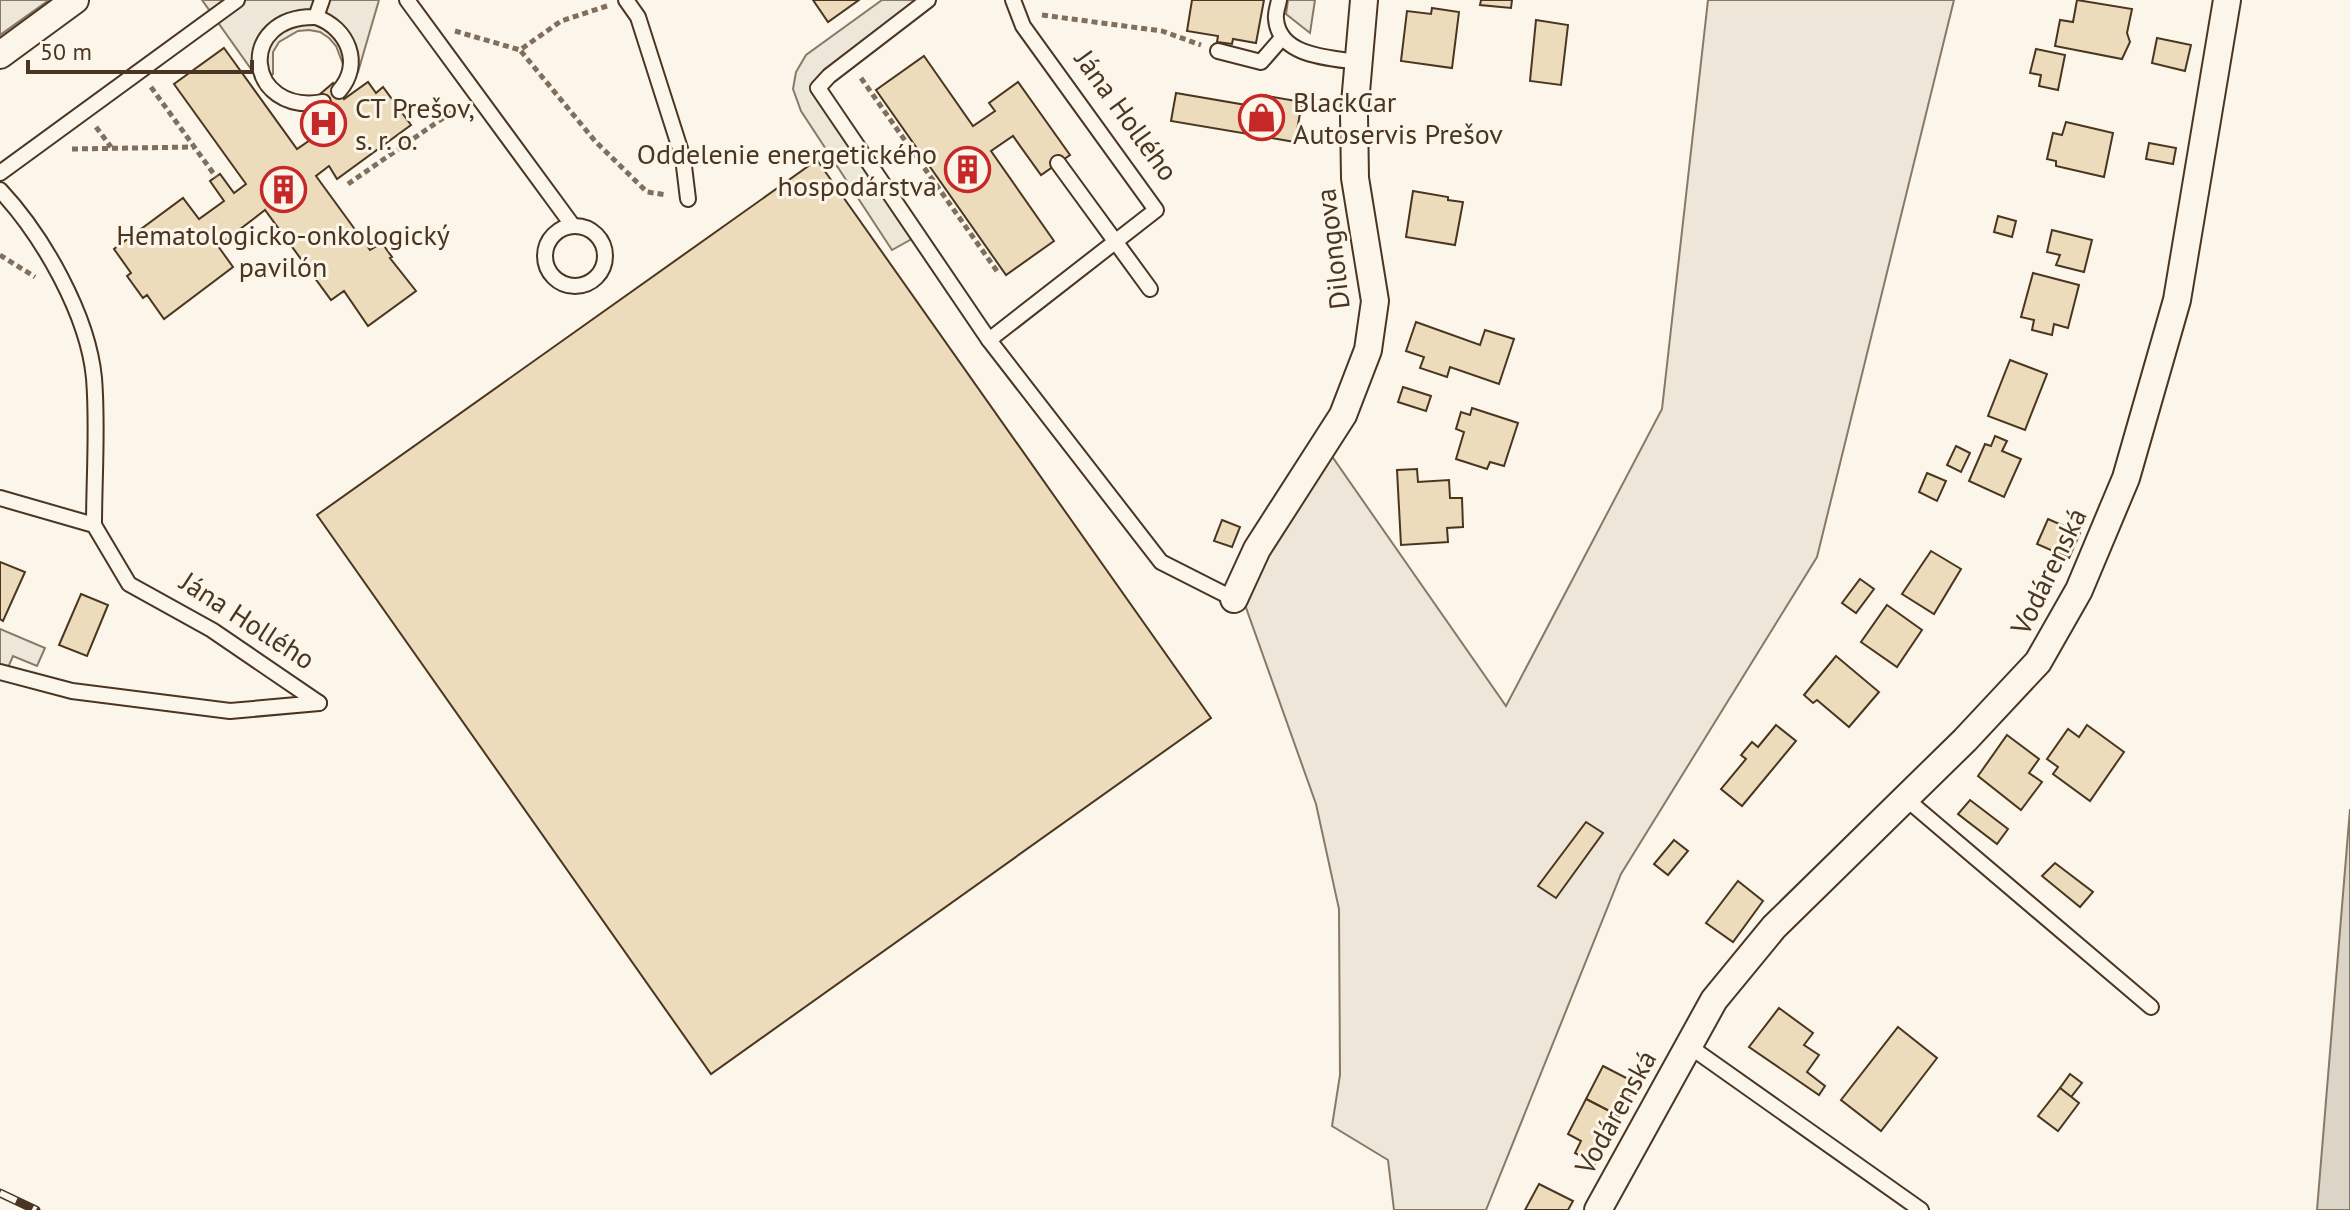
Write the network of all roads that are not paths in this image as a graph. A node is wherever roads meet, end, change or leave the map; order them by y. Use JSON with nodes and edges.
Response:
{"nodes":[{"id":1,"x":75,"y":0,"type":"edge"},
{"id":2,"x":237,"y":0,"type":"edge"},
{"id":3,"x":322,"y":0,"type":"edge"},
{"id":4,"x":407,"y":0,"type":"edge"},
{"id":5,"x":928,"y":0,"type":"edge"},
{"id":6,"x":1279,"y":0,"type":"edge"},
{"id":7,"x":1364,"y":0,"type":"edge"},
{"id":8,"x":2227,"y":0,"type":"edge"},
{"id":9,"x":619,"y":2,"type":"edge"},
{"id":10,"x":1015,"y":6,"type":"edge"},
{"id":11,"x":316,"y":17,"type":"junction"},
{"id":12,"x":1282,"y":38,"type":"junction"},
{"id":13,"x":1218,"y":51,"type":"road end"},
{"id":14,"x":0,"y":55,"type":"edge"},
{"id":15,"x":1359,"y":62,"type":"junction"},
{"id":16,"x":339,"y":91,"type":"dead end"},
{"id":17,"x":323,"y":102,"type":"dead end"},
{"id":18,"x":1058,"y":163,"type":"dead end"},
{"id":19,"x":0,"y":173,"type":"edge"},
{"id":20,"x":0,"y":190,"type":"edge"},
{"id":21,"x":688,"y":199,"type":"road end"},
{"id":22,"x":573,"y":226,"type":"junction"},
{"id":23,"x":1117,"y":241,"type":"junction"},
{"id":24,"x":1150,"y":289,"type":"dead end"},
{"id":25,"x":989,"y":340,"type":"junction"},
{"id":26,"x":0,"y":498,"type":"edge"},
{"id":27,"x":94,"y":525,"type":"junction"},
{"id":28,"x":1234,"y":599,"type":"joint"},
{"id":29,"x":0,"y":672,"type":"edge"},
{"id":30,"x":1905,"y":798,"type":"junction"},
{"id":31,"x":2151,"y":1007,"type":"dead end"},
{"id":32,"x":1689,"y":1046,"type":"junction"},
{"id":33,"x":1598,"y":1210,"type":"edge"},
{"id":34,"x":1921,"y":1210,"type":"edge"}],
"edges":[{"from":1,"to":14,"type":"street"},
{"from":2,"to":19,"type":"lane"},
{"from":3,"to":11,"type":"lane"},
{"from":4,"to":22,"type":"lane"},
{"from":5,"to":25,"type":"lane"},
{"from":6,"to":12,"type":"lane"},
{"from":7,"to":15,"type":"street","name":"Dilongova"},
{"from":8,"to":30,"type":"street","name":"Vodárenská"},
{"from":9,"to":21,"type":"lane"},
{"from":10,"to":23,"type":"lane","name":"Jána Hollého"},
{"from":11,"to":16,"type":"lane"},
{"from":11,"to":17,"type":"lane"},
{"from":12,"to":13,"type":"lane"},
{"from":12,"to":15,"type":"lane"},
{"from":15,"to":28,"type":"street","name":"Dilongova"},
{"from":18,"to":23,"type":"lane"},
{"from":20,"to":27,"type":"lane"},
{"from":22,"to":22,"type":"lane"},
{"from":23,"to":24,"type":"lane"},
{"from":23,"to":25,"type":"lane","name":"Jána Hollého"},
{"from":25,"to":28,"type":"lane"},
{"from":26,"to":27,"type":"lane"},
{"from":27,"to":29,"type":"lane","name":"Jána Hollého"},
{"from":30,"to":31,"type":"lane"},
{"from":30,"to":32,"type":"street","name":"Vodárenská"},
{"from":32,"to":33,"type":"street","name":"Vodárenská"},
{"from":32,"to":34,"type":"lane","name":"Vodárenská"}]}
